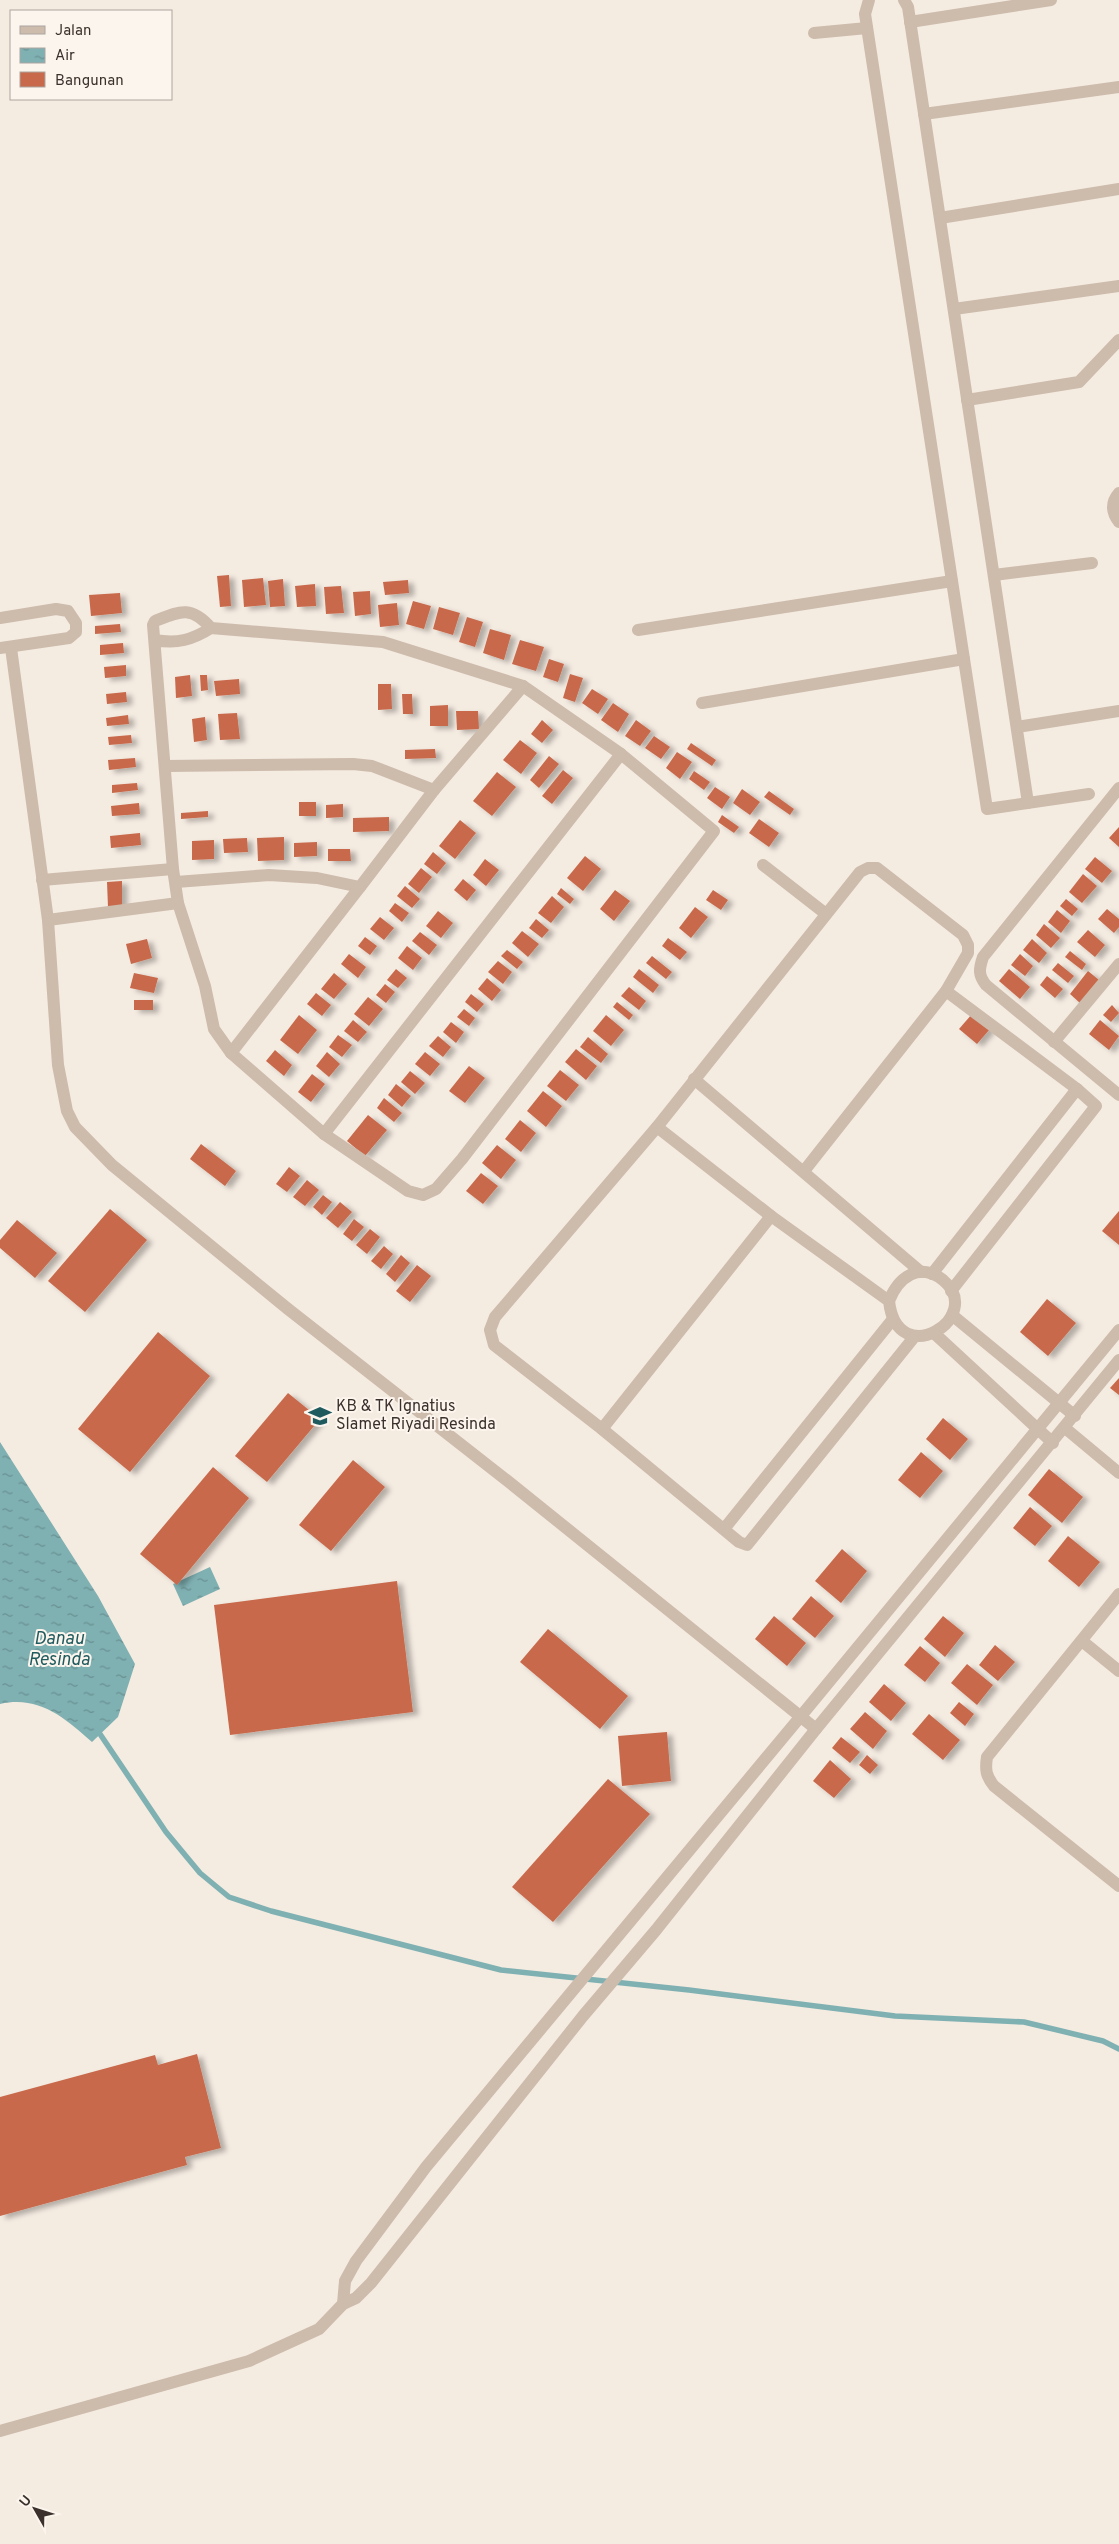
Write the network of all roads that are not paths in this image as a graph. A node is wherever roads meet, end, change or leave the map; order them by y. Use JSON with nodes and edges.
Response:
{"nodes":[{"id":1,"x":869,"y":0,"type":"edge"},
{"id":2,"x":904,"y":0,"type":"edge"},
{"id":3,"x":1050,"y":0,"type":"edge"},
{"id":4,"x":910,"y":22,"type":"junction"},
{"id":5,"x":867,"y":28,"type":"junction"},
{"id":6,"x":814,"y":33,"type":"dead end"},
{"id":7,"x":1119,"y":87,"type":"edge"},
{"id":8,"x":924,"y":114,"type":"junction"},
{"id":9,"x":1119,"y":189,"type":"edge"},
{"id":10,"x":940,"y":218,"type":"junction"},
{"id":11,"x":1119,"y":286,"type":"edge"},
{"id":12,"x":954,"y":309,"type":"junction"},
{"id":13,"x":1119,"y":340,"type":"edge"},
{"id":14,"x":967,"y":400,"type":"junction"},
{"id":15,"x":1119,"y":492,"type":"edge"},
{"id":16,"x":1119,"y":522,"type":"edge"},
{"id":17,"x":1092,"y":563,"type":"dead end"},
{"id":18,"x":994,"y":574,"type":"junction"},
{"id":19,"x":952,"y":581,"type":"junction"},
{"id":20,"x":0,"y":618,"type":"edge"},
{"id":21,"x":211,"y":628,"type":"junction"},
{"id":22,"x":638,"y":630,"type":"dead end"},
{"id":23,"x":155,"y":640,"type":"junction"},
{"id":24,"x":6,"y":648,"type":"edge"},
{"id":25,"x":964,"y":659,"type":"junction"},
{"id":26,"x":523,"y":686,"type":"junction"},
{"id":27,"x":702,"y":703,"type":"dead end"},
{"id":28,"x":1119,"y":711,"type":"edge"},
{"id":29,"x":1017,"y":727,"type":"junction"},
{"id":30,"x":621,"y":754,"type":"junction"},
{"id":31,"x":166,"y":766,"type":"junction"},
{"id":32,"x":1119,"y":788,"type":"edge"},
{"id":33,"x":434,"y":790,"type":"junction"},
{"id":34,"x":1089,"y":794,"type":"dead end"},
{"id":35,"x":1028,"y":804,"type":"junction"},
{"id":36,"x":762,"y":865,"type":"dead end"},
{"id":37,"x":173,"y":869,"type":"junction"},
{"id":38,"x":42,"y":880,"type":"junction"},
{"id":39,"x":176,"y":882,"type":"junction"},
{"id":40,"x":360,"y":887,"type":"junction"},
{"id":41,"x":178,"y":904,"type":"junction"},
{"id":42,"x":826,"y":914,"type":"junction"},
{"id":43,"x":48,"y":920,"type":"junction"},
{"id":44,"x":1119,"y":964,"type":"edge"},
{"id":45,"x":946,"y":991,"type":"junction"},
{"id":46,"x":1054,"y":1042,"type":"junction"},
{"id":47,"x":231,"y":1053,"type":"junction"},
{"id":48,"x":694,"y":1079,"type":"junction"},
{"id":49,"x":1077,"y":1088,"type":"junction"},
{"id":50,"x":1119,"y":1095,"type":"edge"},
{"id":51,"x":657,"y":1127,"type":"junction"},
{"id":52,"x":324,"y":1134,"type":"junction"},
{"id":53,"x":804,"y":1171,"type":"junction"},
{"id":54,"x":771,"y":1216,"type":"junction"},
{"id":55,"x":926,"y":1273,"type":"junction"},
{"id":56,"x":951,"y":1291,"type":"junction"},
{"id":57,"x":889,"y":1301,"type":"junction"},
{"id":58,"x":952,"y":1315,"type":"junction"},
{"id":59,"x":894,"y":1320,"type":"junction"},
{"id":60,"x":1119,"y":1330,"type":"edge"},
{"id":61,"x":935,"y":1334,"type":"junction"},
{"id":62,"x":914,"y":1336,"type":"junction"},
{"id":63,"x":1119,"y":1360,"type":"edge"},
{"id":64,"x":1060,"y":1404,"type":"junction"},
{"id":65,"x":1075,"y":1416,"type":"junction"},
{"id":66,"x":1065,"y":1428,"type":"junction"},
{"id":67,"x":602,"y":1429,"type":"junction"},
{"id":68,"x":1038,"y":1429,"type":"junction"},
{"id":69,"x":1053,"y":1442,"type":"junction"},
{"id":70,"x":1119,"y":1473,"type":"edge"},
{"id":71,"x":724,"y":1529,"type":"junction"},
{"id":72,"x":1119,"y":1594,"type":"edge"},
{"id":73,"x":1082,"y":1641,"type":"junction"},
{"id":74,"x":1119,"y":1671,"type":"edge"},
{"id":75,"x":802,"y":1716,"type":"junction"},
{"id":76,"x":816,"y":1728,"type":"junction"},
{"id":77,"x":1119,"y":1886,"type":"edge"},
{"id":78,"x":343,"y":2304,"type":"junction"},
{"id":79,"x":0,"y":2431,"type":"edge"}],
"edges":[{"from":1,"to":5,"type":"street"},
{"from":2,"to":4,"type":"street"},
{"from":3,"to":4,"type":"street"},
{"from":4,"to":8,"type":"street"},
{"from":5,"to":6,"type":"street"},
{"from":5,"to":19,"type":"street"},
{"from":7,"to":8,"type":"street"},
{"from":8,"to":10,"type":"street"},
{"from":9,"to":10,"type":"street"},
{"from":10,"to":12,"type":"street"},
{"from":11,"to":12,"type":"street"},
{"from":12,"to":14,"type":"street"},
{"from":13,"to":14,"type":"street"},
{"from":14,"to":18,"type":"street"},
{"from":15,"to":16,"type":"street"},
{"from":17,"to":18,"type":"street"},
{"from":18,"to":29,"type":"street"},
{"from":19,"to":22,"type":"street"},
{"from":19,"to":25,"type":"street"},
{"from":20,"to":24,"type":"street"},
{"from":21,"to":23,"type":"street"},
{"from":21,"to":23,"type":"street"},
{"from":21,"to":26,"type":"street"},
{"from":23,"to":31,"type":"street"},
{"from":24,"to":38,"type":"street"},
{"from":25,"to":27,"type":"street"},
{"from":25,"to":35,"type":"street"},
{"from":26,"to":30,"type":"street"},
{"from":26,"to":33,"type":"street"},
{"from":28,"to":29,"type":"street"},
{"from":29,"to":35,"type":"street"},
{"from":30,"to":52,"type":"street"},
{"from":30,"to":52,"type":"street"},
{"from":31,"to":33,"type":"street"},
{"from":31,"to":37,"type":"street"},
{"from":32,"to":46,"type":"street"},
{"from":33,"to":40,"type":"street"},
{"from":34,"to":35,"type":"street"},
{"from":36,"to":42,"type":"street"},
{"from":37,"to":38,"type":"street"},
{"from":37,"to":39,"type":"street"},
{"from":38,"to":43,"type":"street"},
{"from":39,"to":40,"type":"street"},
{"from":39,"to":41,"type":"street"},
{"from":40,"to":47,"type":"street"},
{"from":41,"to":43,"type":"street"},
{"from":41,"to":47,"type":"street"},
{"from":42,"to":45,"type":"street"},
{"from":42,"to":48,"type":"street"},
{"from":43,"to":75,"type":"street"},
{"from":44,"to":46,"type":"street"},
{"from":45,"to":49,"type":"street"},
{"from":45,"to":53,"type":"street"},
{"from":46,"to":50,"type":"street"},
{"from":47,"to":52,"type":"street"},
{"from":48,"to":51,"type":"street"},
{"from":48,"to":53,"type":"street"},
{"from":49,"to":55,"type":"street"},
{"from":49,"to":56,"type":"street"},
{"from":51,"to":54,"type":"street"},
{"from":51,"to":67,"type":"street"},
{"from":53,"to":55,"type":"street"},
{"from":54,"to":57,"type":"street"},
{"from":54,"to":67,"type":"street"},
{"from":55,"to":56,"type":"street"},
{"from":55,"to":57,"type":"street"},
{"from":56,"to":58,"type":"street"},
{"from":57,"to":59,"type":"street"},
{"from":58,"to":61,"type":"street"},
{"from":58,"to":64,"type":"street"},
{"from":59,"to":62,"type":"street"},
{"from":59,"to":71,"type":"street"},
{"from":60,"to":64,"type":"street"},
{"from":61,"to":62,"type":"street"},
{"from":61,"to":68,"type":"street"},
{"from":62,"to":71,"type":"street"},
{"from":63,"to":65,"type":"street"},
{"from":64,"to":65,"type":"street"},
{"from":64,"to":68,"type":"street"},
{"from":65,"to":66,"type":"street"},
{"from":66,"to":69,"type":"street"},
{"from":66,"to":70,"type":"street"},
{"from":67,"to":71,"type":"street"},
{"from":68,"to":69,"type":"street"},
{"from":68,"to":75,"type":"street"},
{"from":69,"to":76,"type":"street"},
{"from":72,"to":73,"type":"street"},
{"from":73,"to":74,"type":"street"},
{"from":73,"to":77,"type":"street"},
{"from":75,"to":76,"type":"street"},
{"from":75,"to":78,"type":"street"},
{"from":76,"to":78,"type":"street"},
{"from":78,"to":79,"type":"street"}]}
